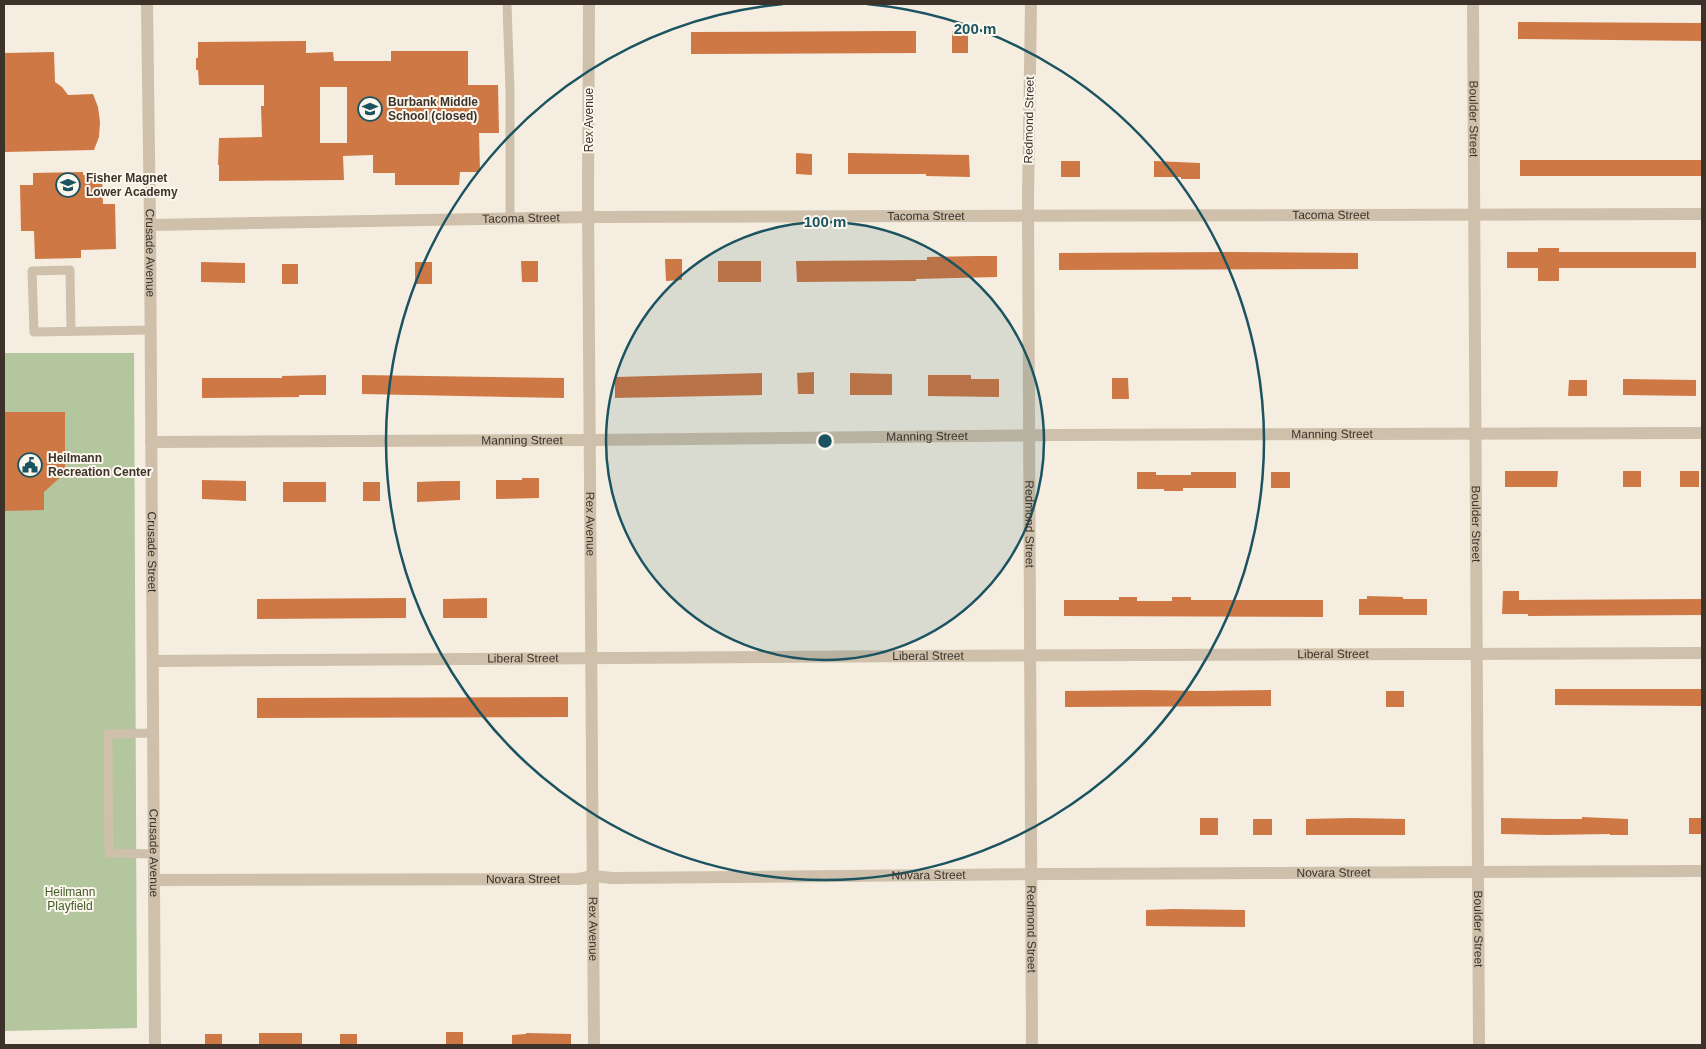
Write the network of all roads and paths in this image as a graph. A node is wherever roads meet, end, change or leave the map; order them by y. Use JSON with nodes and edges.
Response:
{"nodes":[{"id":1,"x":147,"y":4,"type":"edge"},
{"id":2,"x":507,"y":4,"type":"edge"},
{"id":3,"x":589,"y":4,"type":"edge"},
{"id":4,"x":1031,"y":4,"type":"edge"},
{"id":5,"x":1473,"y":4,"type":"edge"},
{"id":6,"x":1474,"y":214,"type":"junction"},
{"id":7,"x":1702,"y":214,"type":"edge"},
{"id":8,"x":1028,"y":215,"type":"junction"},
{"id":9,"x":589,"y":217,"type":"junction"},
{"id":10,"x":510,"y":219,"type":"junction"},
{"id":11,"x":150,"y":225,"type":"junction"},
{"id":12,"x":151,"y":330,"type":"junction"},
{"id":13,"x":71,"y":331,"type":"junction"},
{"id":14,"x":1702,"y":433,"type":"edge"},
{"id":15,"x":1476,"y":434,"type":"junction"},
{"id":16,"x":1029,"y":435,"type":"junction"},
{"id":17,"x":590,"y":440,"type":"junction"},
{"id":18,"x":151,"y":442,"type":"junction"},
{"id":19,"x":1477,"y":653,"type":"junction"},
{"id":20,"x":1702,"y":653,"type":"edge"},
{"id":21,"x":1030,"y":655,"type":"junction"},
{"id":22,"x":591,"y":659,"type":"junction"},
{"id":23,"x":152,"y":661,"type":"junction"},
{"id":24,"x":153,"y":733,"type":"junction"},
{"id":25,"x":154,"y":854,"type":"junction"},
{"id":26,"x":1478,"y":871,"type":"junction"},
{"id":27,"x":1702,"y":871,"type":"edge"},
{"id":28,"x":1032,"y":874,"type":"junction"},
{"id":29,"x":593,"y":876,"type":"junction"},
{"id":30,"x":154,"y":880,"type":"junction"},
{"id":31,"x":155,"y":1045,"type":"edge"},
{"id":32,"x":594,"y":1045,"type":"edge"},
{"id":33,"x":1032,"y":1045,"type":"edge"},
{"id":34,"x":1479,"y":1045,"type":"edge"}],
"edges":[{"from":1,"to":11,"type":"street","name":"Crusade Avenue"},
{"from":2,"to":10,"type":"lane"},
{"from":3,"to":9,"type":"street","name":"Rex Avenue"},
{"from":4,"to":8,"type":"street","name":"Redmond Street"},
{"from":5,"to":6,"type":"street","name":"Boulder Street"},
{"from":6,"to":7,"type":"street","name":"Tacoma Street"},
{"from":6,"to":8,"type":"street","name":"Tacoma Street"},
{"from":6,"to":15,"type":"street","name":"Boulder Street"},
{"from":8,"to":9,"type":"street","name":"Tacoma Street"},
{"from":8,"to":16,"type":"street","name":"Redmond Street"},
{"from":9,"to":10,"type":"street","name":"Tacoma Street"},
{"from":9,"to":17,"type":"street","name":"Rex Avenue"},
{"from":10,"to":11,"type":"street","name":"Tacoma Street"},
{"from":11,"to":12,"type":"street","name":"Crusade Avenue"},
{"from":12,"to":13,"type":"lane"},
{"from":12,"to":18,"type":"street","name":"Crusade Avenue"},
{"from":13,"to":13,"type":"lane"},
{"from":14,"to":15,"type":"street","name":"Manning Street"},
{"from":15,"to":16,"type":"street","name":"Manning Street"},
{"from":15,"to":19,"type":"street","name":"Boulder Street"},
{"from":16,"to":17,"type":"street","name":"Manning Street"},
{"from":16,"to":21,"type":"street","name":"Redmond Street"},
{"from":17,"to":18,"type":"street","name":"Manning Street"},
{"from":17,"to":22,"type":"street","name":"Rex Avenue"},
{"from":18,"to":23,"type":"street","name":"Crusade Street"},
{"from":19,"to":20,"type":"street","name":"Liberal Street"},
{"from":19,"to":21,"type":"street","name":"Liberal Street"},
{"from":19,"to":26,"type":"street","name":"Boulder Street"},
{"from":21,"to":22,"type":"street","name":"Liberal Street"},
{"from":21,"to":28,"type":"street","name":"Redmond Street"},
{"from":22,"to":23,"type":"street","name":"Liberal Street"},
{"from":22,"to":29,"type":"street","name":"Rex Avenue"},
{"from":23,"to":24,"type":"street","name":"Crusade Avenue"},
{"from":24,"to":25,"type":"street","name":"Crusade Avenue"},
{"from":24,"to":25,"type":"lane"},
{"from":25,"to":30,"type":"street","name":"Crusade Avenue"},
{"from":26,"to":27,"type":"street","name":"Novara Street"},
{"from":26,"to":28,"type":"street","name":"Novara Street"},
{"from":26,"to":34,"type":"street","name":"Boulder Street"},
{"from":28,"to":29,"type":"street","name":"Novara Street"},
{"from":28,"to":33,"type":"street","name":"Redmond Street"},
{"from":29,"to":30,"type":"street","name":"Novara Street"},
{"from":29,"to":32,"type":"street","name":"Rex Avenue"},
{"from":30,"to":31,"type":"street","name":"Crusade Avenue"}]}
